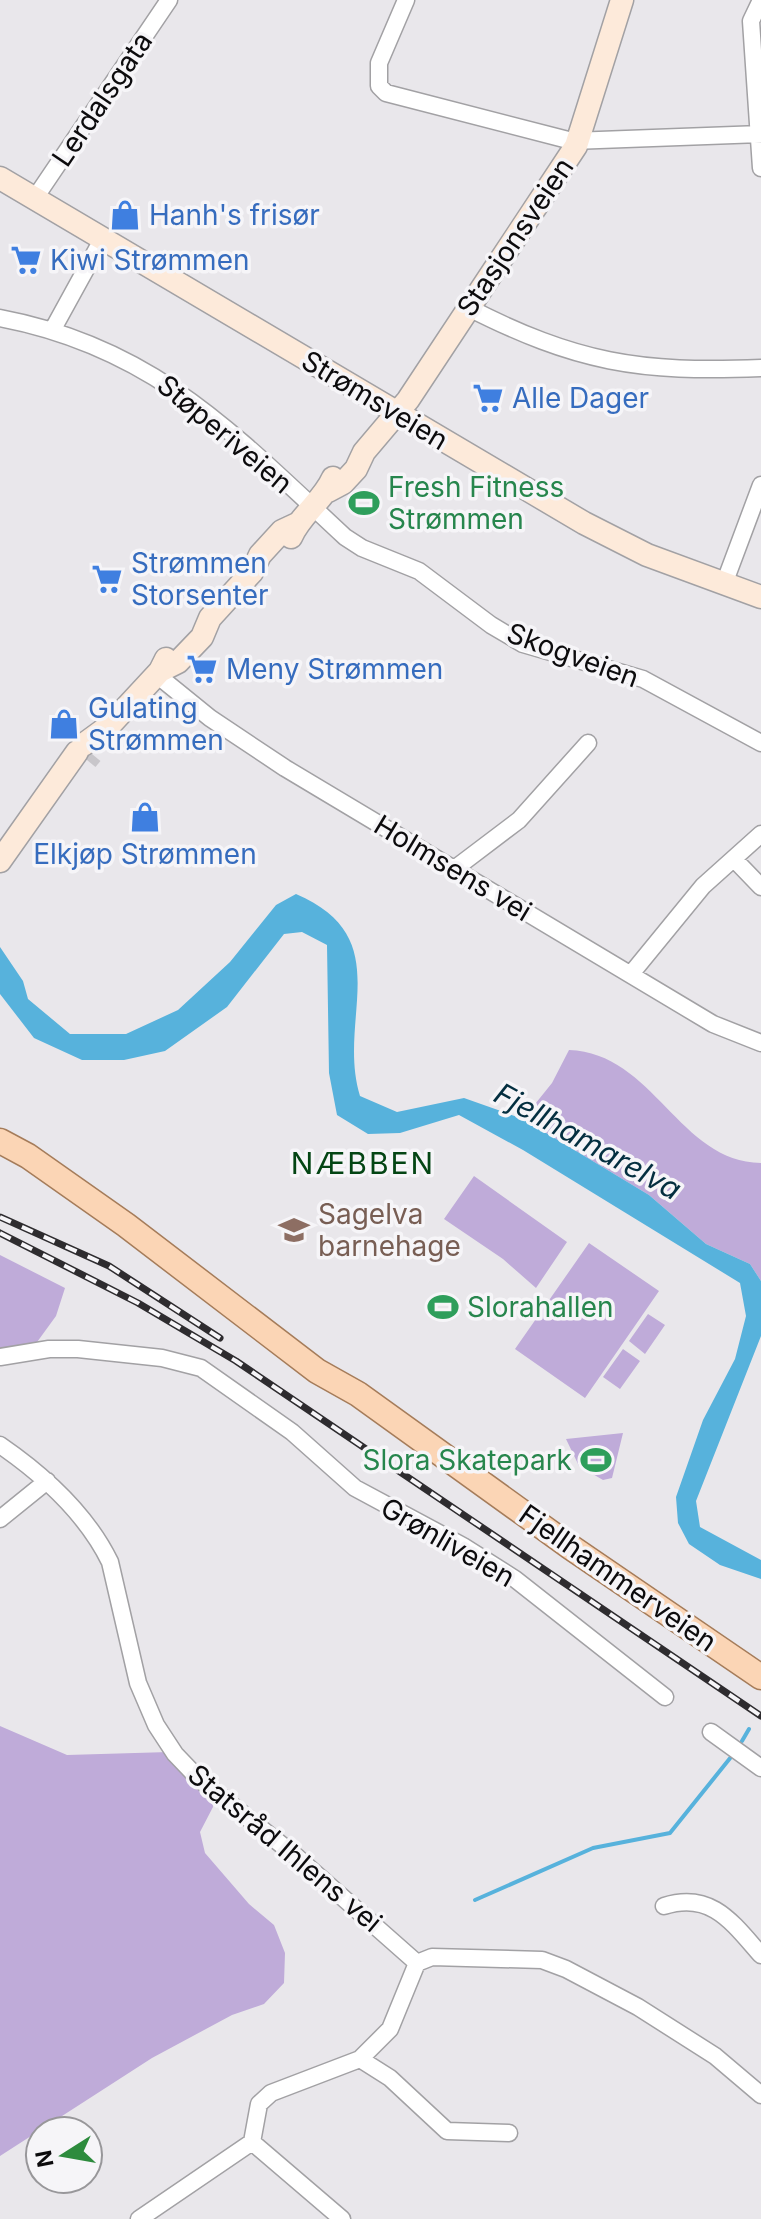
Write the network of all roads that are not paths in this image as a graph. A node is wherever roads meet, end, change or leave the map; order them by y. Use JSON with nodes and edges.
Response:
{"nodes":[{"id":1,"x":169,"y":0,"type":"edge"},
{"id":2,"x":406,"y":0,"type":"edge"},
{"id":3,"x":622,"y":0,"type":"edge"},
{"id":4,"x":761,"y":0,"type":"edge"},
{"id":5,"x":760,"y":134,"type":"edge"},
{"id":6,"x":579,"y":141,"type":"junction"},
{"id":7,"x":761,"y":168,"type":"edge"},
{"id":8,"x":0,"y":178,"type":"edge"},
{"id":9,"x":35,"y":198,"type":"junction"},
{"id":10,"x":103,"y":238,"type":"junction"},
{"id":11,"x":467,"y":307,"type":"junction"},
{"id":12,"x":0,"y":318,"type":"edge"},
{"id":13,"x":53,"y":329,"type":"junction"},
{"id":14,"x":761,"y":368,"type":"edge"},
{"id":15,"x":397,"y":414,"type":"junction"},
{"id":16,"x":761,"y":485,"type":"edge"},
{"id":17,"x":305,"y":516,"type":"junction"},
{"id":18,"x":724,"y":584,"type":"junction"},
{"id":19,"x":761,"y":597,"type":"edge"},
{"id":20,"x":158,"y":673,"type":"junction"},
{"id":21,"x":588,"y":743,"type":"dead end"},
{"id":22,"x":761,"y":743,"type":"edge"},
{"id":23,"x":761,"y":834,"type":"edge"},
{"id":24,"x":2,"y":844,"type":"edge"},
{"id":25,"x":734,"y":859,"type":"junction"},
{"id":26,"x":453,"y":870,"type":"junction"},
{"id":27,"x":761,"y":887,"type":"edge"},
{"id":28,"x":631,"y":974,"type":"junction"},
{"id":29,"x":761,"y":1043,"type":"edge"},
{"id":30,"x":0,"y":1129,"type":"edge"},
{"id":31,"x":0,"y":1141,"type":"edge"},
{"id":32,"x":28,"y":1156,"type":"junction"},
{"id":33,"x":0,"y":1357,"type":"edge"},
{"id":34,"x":0,"y":1445,"type":"edge"},
{"id":35,"x":47,"y":1481,"type":"junction"},
{"id":36,"x":0,"y":1519,"type":"edge"},
{"id":37,"x":761,"y":1677,"type":"edge"},
{"id":38,"x":665,"y":1697,"type":"dead end"},
{"id":39,"x":711,"y":1732,"type":"dead end"},
{"id":40,"x":761,"y":1768,"type":"edge"},
{"id":41,"x":664,"y":1906,"type":"dead end"},
{"id":42,"x":761,"y":1955,"type":"edge"},
{"id":43,"x":417,"y":1963,"type":"junction"},
{"id":44,"x":360,"y":2059,"type":"junction"},
{"id":45,"x":761,"y":2095,"type":"edge"},
{"id":46,"x":509,"y":2133,"type":"dead end"},
{"id":47,"x":252,"y":2142,"type":"junction"},
{"id":48,"x":139,"y":2219,"type":"edge"},
{"id":49,"x":342,"y":2219,"type":"edge"}],
"edges":[{"from":1,"to":9,"type":"street","name":"Lerdalsgata"},
{"from":2,"to":6,"type":"street"},
{"from":3,"to":6,"type":"main road","name":"Stasjonsveien"},
{"from":4,"to":5,"type":"street"},
{"from":5,"to":6,"type":"street"},
{"from":5,"to":7,"type":"street"},
{"from":6,"to":11,"type":"main road","name":"Stasjonsveien"},
{"from":8,"to":9,"type":"main road","name":"Strømsveien"},
{"from":9,"to":10,"type":"main road","name":"Strømsveien"},
{"from":10,"to":13,"type":"street"},
{"from":10,"to":15,"type":"main road","name":"Strømsveien"},
{"from":11,"to":14,"type":"street"},
{"from":11,"to":15,"type":"main road","name":"Stasjonsveien"},
{"from":12,"to":13,"type":"street","name":"Støperiveien"},
{"from":13,"to":17,"type":"street","name":"Støperiveien"},
{"from":15,"to":17,"type":"main road","name":"Stasjonsveien"},
{"from":15,"to":18,"type":"main road","name":"Strømsveien"},
{"from":16,"to":18,"type":"street"},
{"from":17,"to":20,"type":"main road","name":"Stasjonsveien"},
{"from":17,"to":22,"type":"street","name":"Skogveien"},
{"from":18,"to":19,"type":"main road","name":"Strømsveien"},
{"from":20,"to":24,"type":"main road","name":"Stasjonsveien"},
{"from":20,"to":26,"type":"street","name":"Holmsens vei"},
{"from":21,"to":26,"type":"street"},
{"from":23,"to":25,"type":"street"},
{"from":25,"to":27,"type":"street"},
{"from":25,"to":28,"type":"street"},
{"from":26,"to":28,"type":"street","name":"Holmsens vei"},
{"from":28,"to":29,"type":"street","name":"Holmsens vei"},
{"from":30,"to":32,"type":"main road","name":"Fjellhammerveien"},
{"from":31,"to":32,"type":"main road","name":"Fjellhammerveien"},
{"from":32,"to":37,"type":"main road","name":"Fjellhammerveien"},
{"from":33,"to":38,"type":"street","name":"Grønliveien"},
{"from":34,"to":35,"type":"street","name":"Statsråd Ihlens vei"},
{"from":35,"to":36,"type":"street"},
{"from":35,"to":43,"type":"street","name":"Statsråd Ihlens vei"},
{"from":39,"to":40,"type":"street"},
{"from":41,"to":42,"type":"street"},
{"from":43,"to":44,"type":"street"},
{"from":43,"to":45,"type":"street"},
{"from":44,"to":46,"type":"street"},
{"from":44,"to":47,"type":"street"},
{"from":47,"to":48,"type":"street"},
{"from":47,"to":49,"type":"street"}]}
